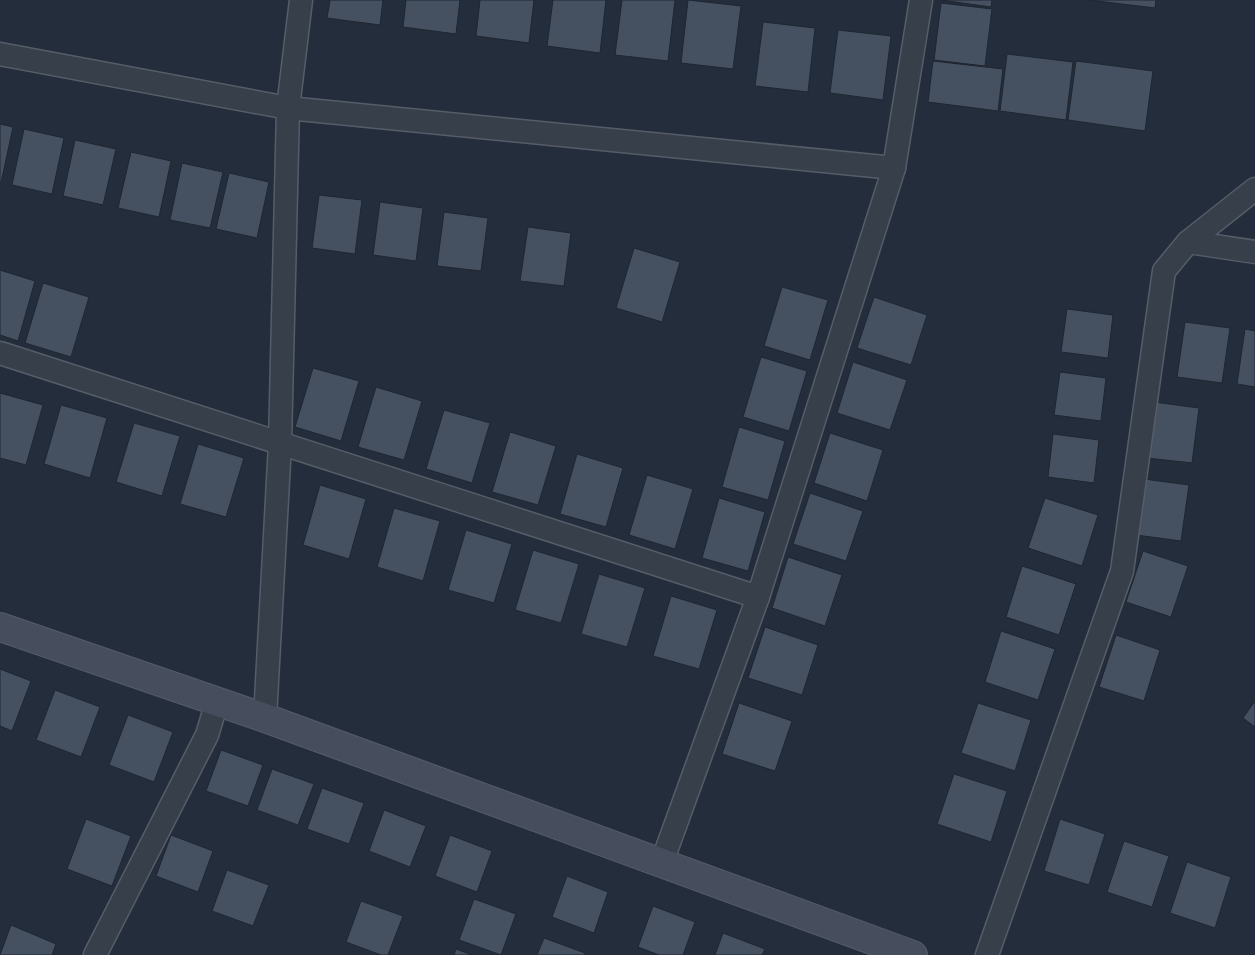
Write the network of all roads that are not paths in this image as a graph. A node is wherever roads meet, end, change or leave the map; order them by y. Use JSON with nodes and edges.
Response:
{"nodes":[{"id":1,"x":301,"y":0,"type":"edge"},
{"id":2,"x":921,"y":0,"type":"edge"},
{"id":3,"x":0,"y":54,"type":"edge"},
{"id":4,"x":288,"y":108,"type":"junction"},
{"id":5,"x":894,"y":168,"type":"junction"},
{"id":6,"x":1255,"y":189,"type":"edge"},
{"id":7,"x":1188,"y":242,"type":"junction"},
{"id":8,"x":1255,"y":252,"type":"edge"},
{"id":9,"x":0,"y":353,"type":"edge"},
{"id":10,"x":280,"y":444,"type":"junction"},
{"id":11,"x":758,"y":597,"type":"junction"},
{"id":12,"x":0,"y":627,"type":"edge"},
{"id":13,"x":217,"y":702,"type":"junction"},
{"id":14,"x":265,"y":718,"type":"junction"},
{"id":15,"x":662,"y":862,"type":"junction"},
{"id":16,"x":96,"y":955,"type":"edge"},
{"id":17,"x":913,"y":955,"type":"edge"},
{"id":18,"x":987,"y":955,"type":"edge"}],
"edges":[{"from":1,"to":4,"type":"street"},
{"from":2,"to":5,"type":"street"},
{"from":3,"to":4,"type":"street"},
{"from":4,"to":5,"type":"street"},
{"from":4,"to":10,"type":"street"},
{"from":5,"to":11,"type":"street"},
{"from":6,"to":7,"type":"street"},
{"from":7,"to":8,"type":"street"},
{"from":7,"to":18,"type":"street"},
{"from":9,"to":10,"type":"street"},
{"from":10,"to":11,"type":"street"},
{"from":10,"to":14,"type":"street"},
{"from":11,"to":15,"type":"street"},
{"from":12,"to":13,"type":"main road"},
{"from":13,"to":14,"type":"main road"},
{"from":13,"to":16,"type":"street"},
{"from":14,"to":15,"type":"main road"},
{"from":15,"to":17,"type":"main road"}]}
